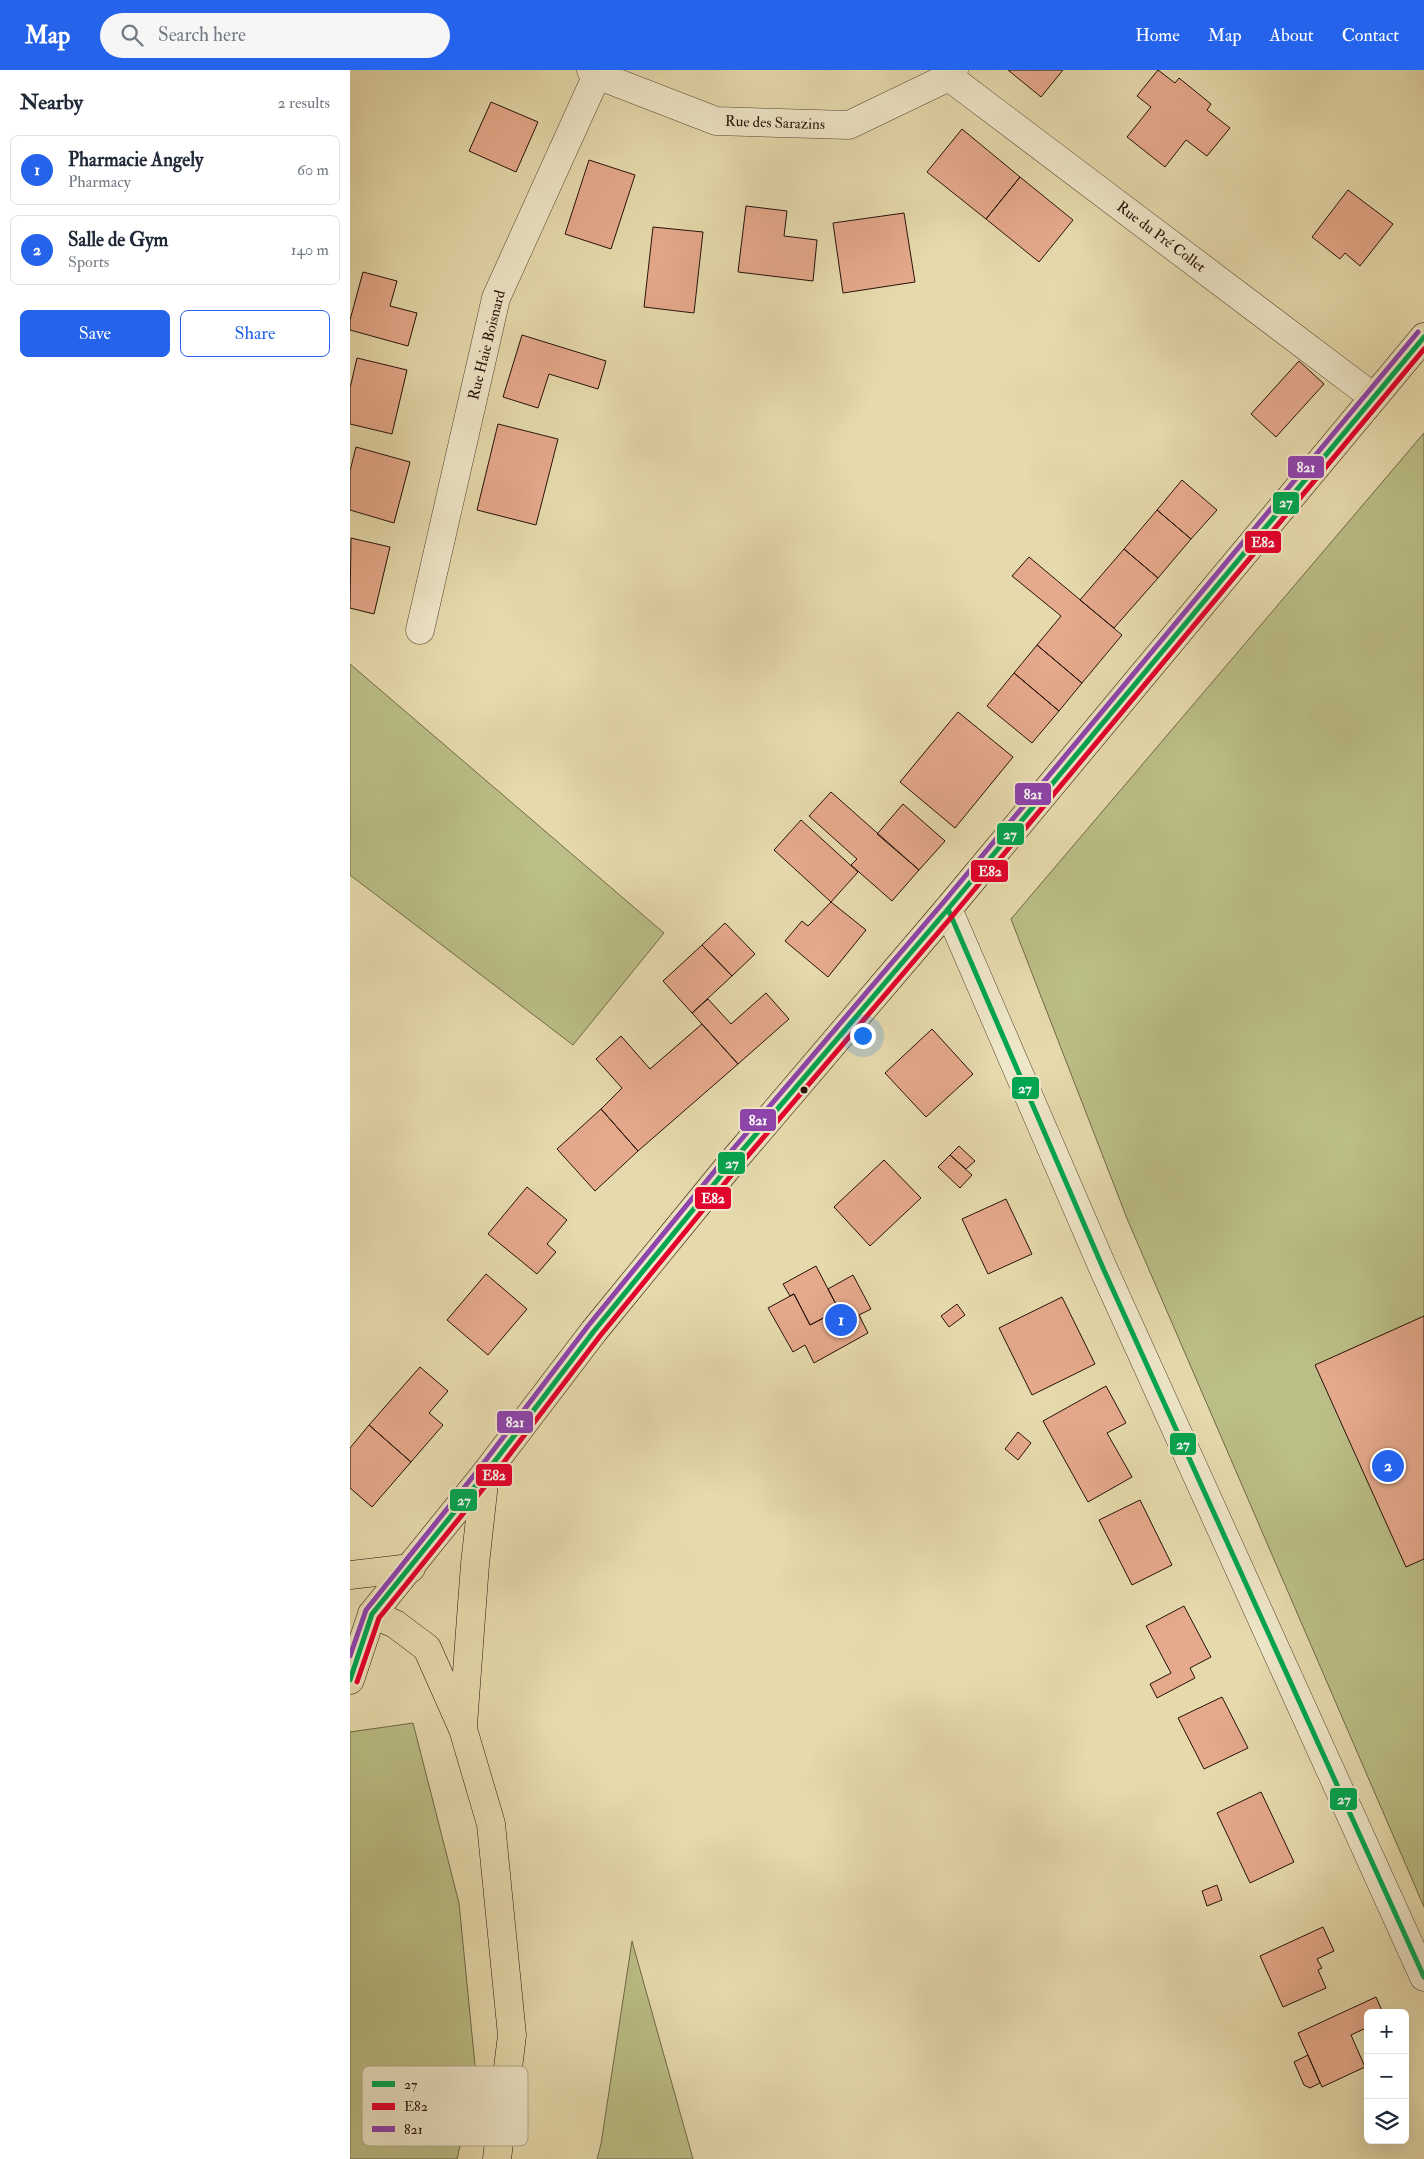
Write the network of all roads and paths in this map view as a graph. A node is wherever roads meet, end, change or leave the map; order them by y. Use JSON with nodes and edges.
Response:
{"nodes":[{"id":1,"x":594,"y":72,"type":"edge"},
{"id":2,"x":952,"y":74,"type":"edge"},
{"id":3,"x":1424,"y":337,"type":"edge"},
{"id":4,"x":1373,"y":397,"type":"junction"},
{"id":5,"x":420,"y":630,"type":"dead end"},
{"id":6,"x":948,"y":909,"type":"junction"},
{"id":7,"x":485,"y":1474,"type":"junction"},
{"id":8,"x":411,"y":1568,"type":"junction"},
{"id":9,"x":350,"y":1575,"type":"edge"},
{"id":10,"x":361,"y":1619,"type":"edge"},
{"id":11,"x":350,"y":1680,"type":"edge"},
{"id":12,"x":463,"y":1729,"type":"junction"},
{"id":13,"x":1424,"y":1977,"type":"edge"},
{"id":14,"x":508,"y":2066,"type":"edge"},
{"id":15,"x":499,"y":2146,"type":"edge"},
{"id":16,"x":498,"y":2159,"type":"edge"}],
"edges":[{"from":1,"to":2,"type":"street","name":"Rue des Sarazins"},
{"from":1,"to":5,"type":"street","name":"Rue Haie Boisnard"},
{"from":2,"to":4,"type":"street","name":"Rue du Pré Collet"},
{"from":3,"to":4,"type":"main road"},
{"from":4,"to":6,"type":"main road"},
{"from":6,"to":7,"type":"main road"},
{"from":6,"to":13,"type":"street"},
{"from":7,"to":8,"type":"main road"},
{"from":7,"to":12,"type":"main road"},
{"from":8,"to":9,"type":"main road"},
{"from":8,"to":10,"type":"main road"},
{"from":10,"to":11,"type":"main road"},
{"from":10,"to":12,"type":"main road"},
{"from":12,"to":14,"type":"main road"},
{"from":15,"to":16,"type":"main road"}]}
